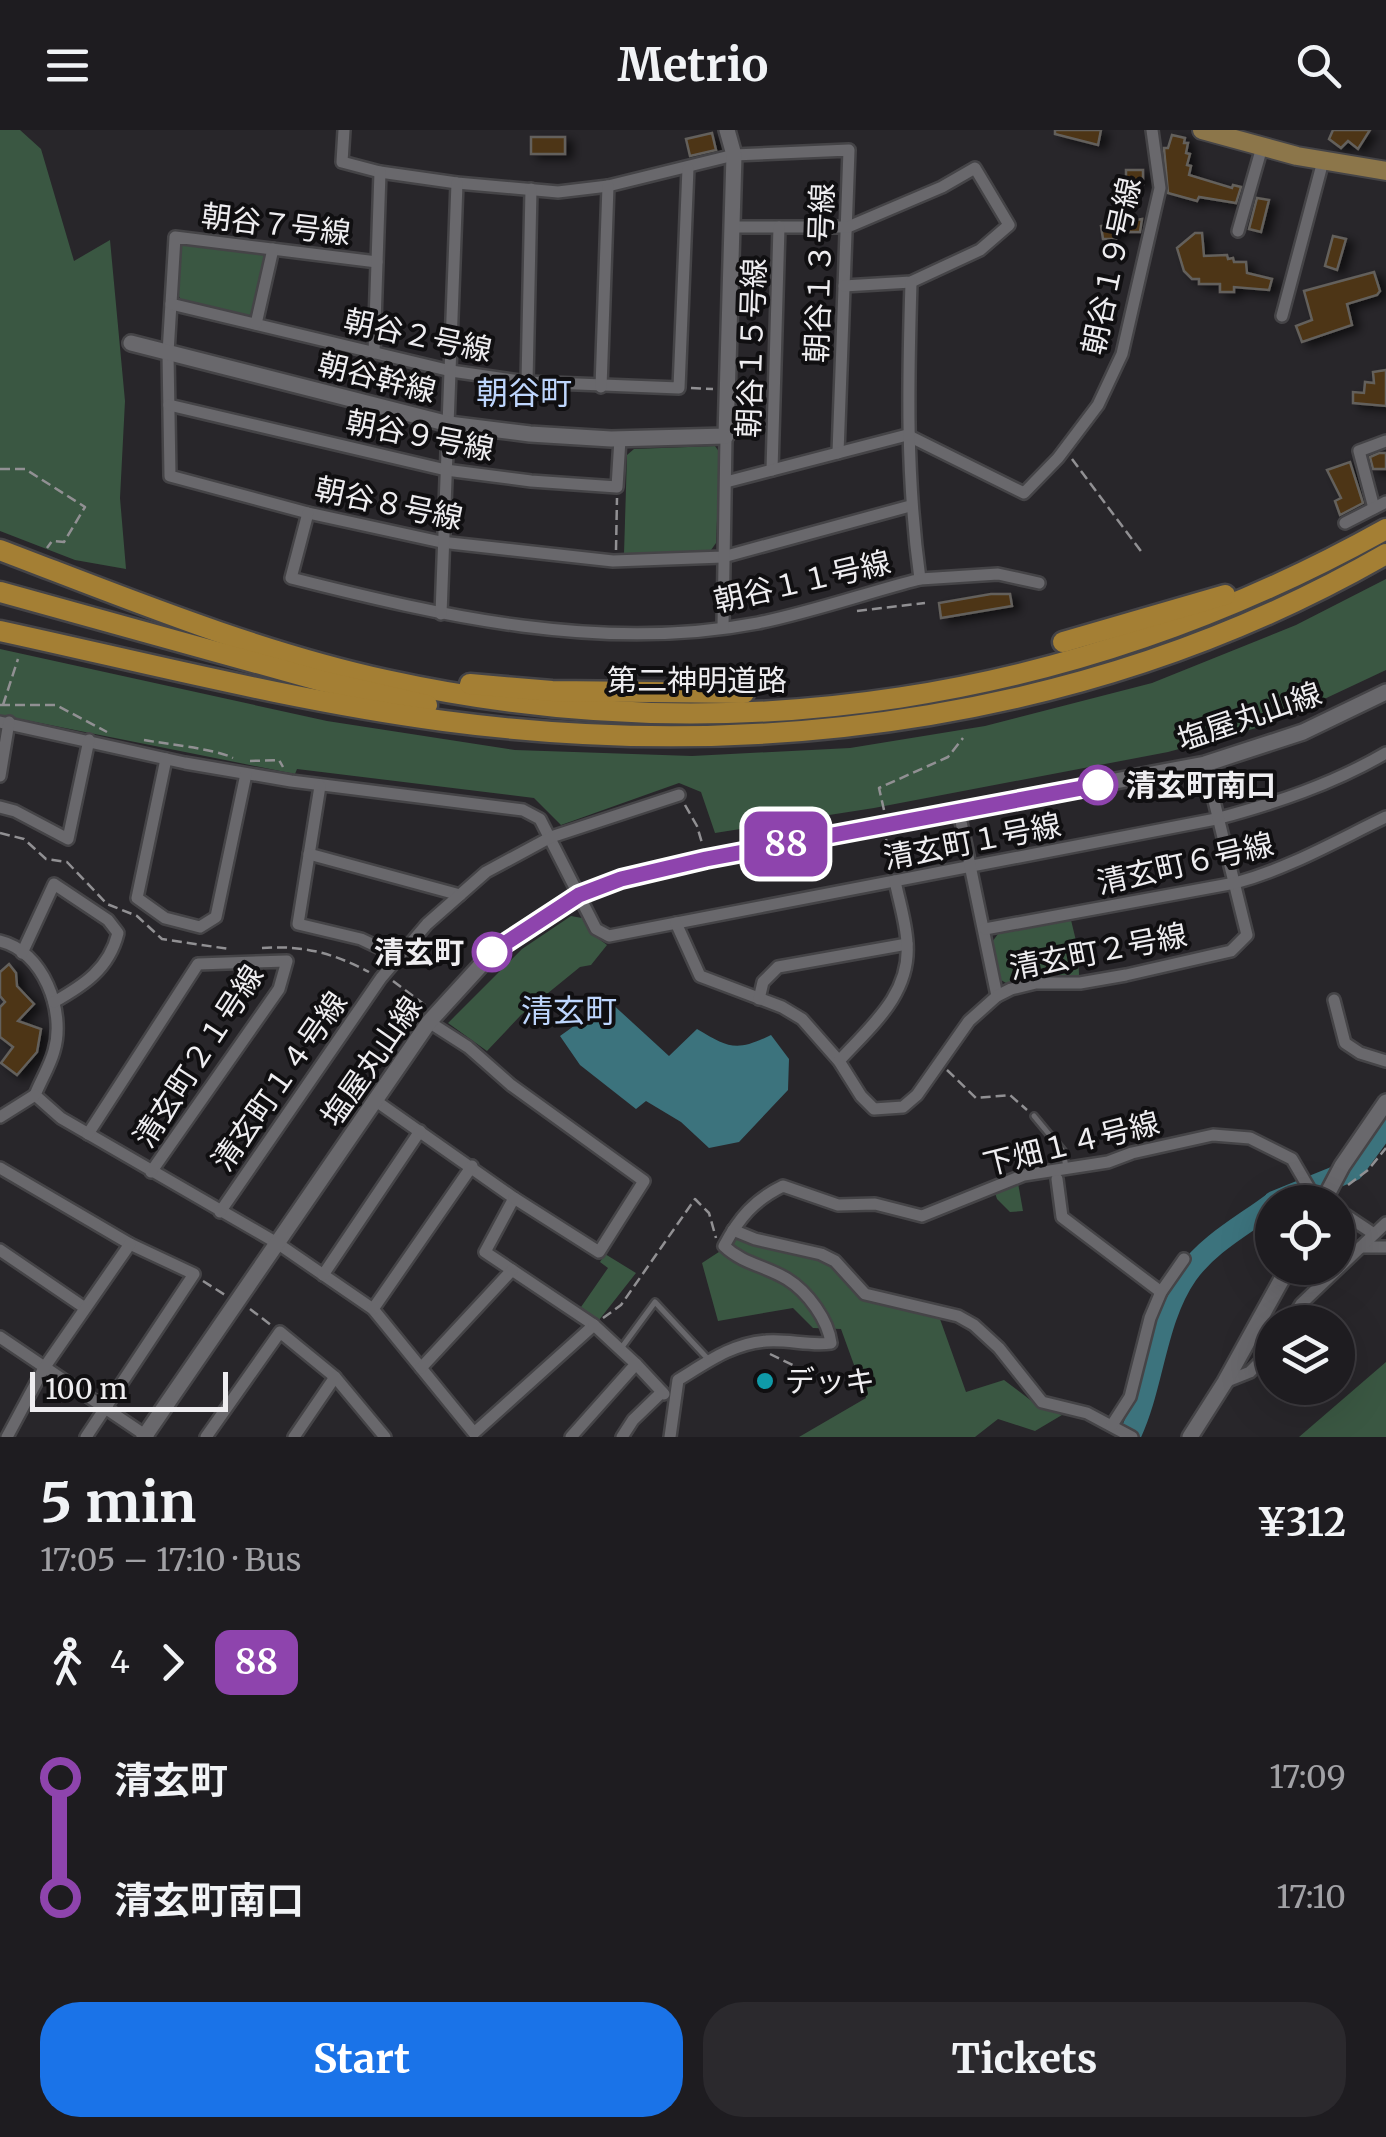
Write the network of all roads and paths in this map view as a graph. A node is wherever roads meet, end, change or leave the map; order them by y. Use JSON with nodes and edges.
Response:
{"nodes":[{"id":1,"x":344,"y":130,"type":"edge"},
{"id":2,"x":728,"y":130,"type":"edge"},
{"id":3,"x":1152,"y":130,"type":"edge"},
{"id":4,"x":1202,"y":130,"type":"edge"},
{"id":5,"x":1262,"y":147,"type":"junction"},
{"id":6,"x":734,"y":155,"type":"junction"},
{"id":7,"x":1323,"y":161,"type":"junction"},
{"id":8,"x":688,"y":168,"type":"junction"},
{"id":9,"x":1386,"y":171,"type":"edge"},
{"id":10,"x":380,"y":172,"type":"junction"},
{"id":11,"x":457,"y":183,"type":"junction"},
{"id":12,"x":608,"y":186,"type":"junction"},
{"id":13,"x":531,"y":189,"type":"junction"},
{"id":14,"x":733,"y":226,"type":"junction"},
{"id":15,"x":779,"y":227,"type":"junction"},
{"id":16,"x":848,"y":228,"type":"junction"},
{"id":17,"x":1238,"y":231,"type":"dead end"},
{"id":18,"x":273,"y":249,"type":"junction"},
{"id":19,"x":378,"y":262,"type":"junction"},
{"id":20,"x":911,"y":282,"type":"junction"},
{"id":21,"x":844,"y":286,"type":"junction"},
{"id":22,"x":171,"y":304,"type":"junction"},
{"id":23,"x":1282,"y":316,"type":"dead end"},
{"id":24,"x":256,"y":324,"type":"junction"},
{"id":25,"x":131,"y":344,"type":"dead end"},
{"id":26,"x":168,"y":353,"type":"junction"},
{"id":27,"x":374,"y":353,"type":"junction"},
{"id":28,"x":450,"y":370,"type":"junction"},
{"id":29,"x":528,"y":382,"type":"junction"},
{"id":30,"x":601,"y":386,"type":"junction"},
{"id":31,"x":679,"y":388,"type":"junction"},
{"id":32,"x":729,"y":389,"type":"junction"},
{"id":33,"x":169,"y":405,"type":"junction"},
{"id":34,"x":449,"y":424,"type":"junction"},
{"id":35,"x":726,"y":436,"type":"junction"},
{"id":36,"x":907,"y":436,"type":"junction"},
{"id":37,"x":620,"y":439,"type":"junction"},
{"id":38,"x":1386,"y":442,"type":"edge"},
{"id":39,"x":1064,"y":450,"type":"junction"},
{"id":40,"x":838,"y":453,"type":"junction"},
{"id":41,"x":0,"y":469,"type":"edge"},
{"id":42,"x":446,"y":470,"type":"junction"},
{"id":43,"x":772,"y":470,"type":"junction"},
{"id":44,"x":726,"y":482,"type":"junction"},
{"id":45,"x":617,"y":486,"type":"junction"},
{"id":46,"x":1380,"y":505,"type":"edge"},
{"id":47,"x":910,"y":506,"type":"junction"},
{"id":48,"x":308,"y":512,"type":"junction"},
{"id":49,"x":1345,"y":523,"type":"dead end"},
{"id":50,"x":1386,"y":528,"type":"edge"},
{"id":51,"x":442,"y":542,"type":"junction"},
{"id":52,"x":48,"y":548,"type":"dead end"},
{"id":53,"x":0,"y":550,"type":"edge"},
{"id":54,"x":1143,"y":554,"type":"dead end"},
{"id":55,"x":1386,"y":554,"type":"edge"},
{"id":56,"x":723,"y":557,"type":"junction"},
{"id":57,"x":615,"y":560,"type":"junction"},
{"id":58,"x":920,"y":579,"type":"junction"},
{"id":59,"x":1038,"y":583,"type":"dead end"},
{"id":60,"x":0,"y":592,"type":"edge"},
{"id":61,"x":925,"y":603,"type":"dead end"},
{"id":62,"x":850,"y":612,"type":"dead end"},
{"id":63,"x":441,"y":614,"type":"junction"},
{"id":64,"x":723,"y":626,"type":"junction"},
{"id":65,"x":0,"y":630,"type":"edge"},
{"id":66,"x":1063,"y":642,"type":"dead end"},
{"id":67,"x":18,"y":659,"type":"dead end"},
{"id":68,"x":324,"y":664,"type":"junction"},
{"id":69,"x":1386,"y":692,"type":"edge"},
{"id":70,"x":744,"y":693,"type":"dead end"},
{"id":71,"x":2,"y":706,"type":"edge"},
{"id":72,"x":3,"y":719,"type":"edge"},
{"id":73,"x":111,"y":734,"type":"dead end"},
{"id":74,"x":626,"y":735,"type":"junction"},
{"id":75,"x":964,"y":738,"type":"dead end"},
{"id":76,"x":88,"y":740,"type":"junction"},
{"id":77,"x":142,"y":740,"type":"dead end"},
{"id":78,"x":1386,"y":754,"type":"edge"},
{"id":79,"x":166,"y":759,"type":"junction"},
{"id":80,"x":1205,"y":764,"type":"junction"},
{"id":81,"x":246,"y":774,"type":"junction"},
{"id":82,"x":0,"y":776,"type":"edge"},
{"id":83,"x":291,"y":781,"type":"junction"},
{"id":84,"x":320,"y":786,"type":"junction"},
{"id":85,"x":679,"y":795,"type":"joint"},
{"id":86,"x":0,"y":808,"type":"edge"},
{"id":87,"x":884,"y":812,"type":"dead end"},
{"id":88,"x":959,"y":812,"type":"junction"},
{"id":89,"x":1386,"y":817,"type":"edge"},
{"id":90,"x":1216,"y":818,"type":"junction"},
{"id":91,"x":551,"y":836,"type":"junction"},
{"id":92,"x":886,"y":839,"type":"dead end"},
{"id":93,"x":702,"y":845,"type":"dead end"},
{"id":94,"x":309,"y":854,"type":"junction"},
{"id":95,"x":970,"y":867,"type":"junction"},
{"id":96,"x":895,"y":880,"type":"junction"},
{"id":97,"x":1235,"y":883,"type":"junction"},
{"id":98,"x":460,"y":895,"type":"junction"},
{"id":99,"x":579,"y":895,"type":"junction"},
{"id":100,"x":676,"y":922,"type":"junction"},
{"id":101,"x":985,"y":930,"type":"junction"},
{"id":102,"x":0,"y":941,"type":"edge"},
{"id":103,"x":908,"y":944,"type":"junction"},
{"id":104,"x":22,"y":953,"type":"junction"},
{"id":105,"x":399,"y":957,"type":"junction"},
{"id":106,"x":384,"y":974,"type":"junction"},
{"id":107,"x":997,"y":996,"type":"junction"},
{"id":108,"x":759,"y":999,"type":"junction"},
{"id":109,"x":1334,"y":1000,"type":"dead end"},
{"id":110,"x":54,"y":1002,"type":"junction"},
{"id":111,"x":426,"y":1005,"type":"dead end"},
{"id":112,"x":429,"y":1022,"type":"junction"},
{"id":113,"x":839,"y":1061,"type":"junction"},
{"id":114,"x":1386,"y":1061,"type":"edge"},
{"id":115,"x":939,"y":1062,"type":"junction"},
{"id":116,"x":35,"y":1095,"type":"junction"},
{"id":117,"x":376,"y":1102,"type":"junction"},
{"id":118,"x":1386,"y":1102,"type":"edge"},
{"id":119,"x":0,"y":1116,"type":"edge"},
{"id":120,"x":1034,"y":1116,"type":"joint"},
{"id":121,"x":420,"y":1131,"type":"junction"},
{"id":122,"x":88,"y":1134,"type":"junction"},
{"id":123,"x":1386,"y":1148,"type":"edge"},
{"id":124,"x":472,"y":1166,"type":"junction"},
{"id":125,"x":0,"y":1168,"type":"edge"},
{"id":126,"x":152,"y":1172,"type":"junction"},
{"id":127,"x":1062,"y":1173,"type":"junction"},
{"id":128,"x":1308,"y":1185,"type":"edge"},
{"id":129,"x":1330,"y":1185,"type":"edge"},
{"id":130,"x":1347,"y":1185,"type":"edge"},
{"id":131,"x":514,"y":1198,"type":"junction"},
{"id":132,"x":220,"y":1212,"type":"junction"},
{"id":133,"x":1355,"y":1221,"type":"edge"},
{"id":134,"x":1386,"y":1223,"type":"edge"},
{"id":135,"x":733,"y":1230,"type":"junction"},
{"id":136,"x":1374,"y":1234,"type":"junction"},
{"id":137,"x":277,"y":1243,"type":"junction"},
{"id":138,"x":130,"y":1244,"type":"junction"},
{"id":139,"x":724,"y":1246,"type":"junction"},
{"id":140,"x":1386,"y":1246,"type":"edge"},
{"id":141,"x":1361,"y":1247,"type":"junction"},
{"id":142,"x":0,"y":1250,"type":"edge"},
{"id":143,"x":1184,"y":1259,"type":"dead end"},
{"id":144,"x":512,"y":1270,"type":"junction"},
{"id":145,"x":194,"y":1274,"type":"junction"},
{"id":146,"x":323,"y":1276,"type":"junction"},
{"id":147,"x":1279,"y":1285,"type":"edge"},
{"id":148,"x":1161,"y":1292,"type":"junction"},
{"id":149,"x":225,"y":1295,"type":"dead end"},
{"id":150,"x":1300,"y":1305,"type":"edge"},
{"id":151,"x":86,"y":1308,"type":"junction"},
{"id":152,"x":248,"y":1308,"type":"dead end"},
{"id":153,"x":373,"y":1309,"type":"junction"},
{"id":154,"x":594,"y":1324,"type":"junction"},
{"id":155,"x":280,"y":1332,"type":"junction"},
{"id":156,"x":0,"y":1337,"type":"edge"},
{"id":157,"x":748,"y":1344,"type":"junction"},
{"id":158,"x":620,"y":1350,"type":"junction"},
{"id":159,"x":710,"y":1361,"type":"junction"},
{"id":160,"x":636,"y":1364,"type":"junction"},
{"id":161,"x":1255,"y":1367,"type":"edge"},
{"id":162,"x":44,"y":1368,"type":"junction"},
{"id":163,"x":422,"y":1368,"type":"junction"},
{"id":164,"x":810,"y":1372,"type":"dead end"},
{"id":165,"x":335,"y":1378,"type":"junction"},
{"id":166,"x":1225,"y":1382,"type":"junction"},
{"id":167,"x":677,"y":1390,"type":"junction"},
{"id":168,"x":662,"y":1392,"type":"junction"},
{"id":169,"x":104,"y":1408,"type":"junction"},
{"id":170,"x":1121,"y":1430,"type":"edge"},
{"id":171,"x":381,"y":1435,"type":"edge"},
{"id":172,"x":146,"y":1436,"type":"edge"},
{"id":173,"x":474,"y":1436,"type":"edge"},
{"id":174,"x":7,"y":1437,"type":"edge"},
{"id":175,"x":86,"y":1437,"type":"edge"},
{"id":176,"x":206,"y":1437,"type":"edge"},
{"id":177,"x":294,"y":1437,"type":"edge"},
{"id":178,"x":570,"y":1437,"type":"edge"},
{"id":179,"x":622,"y":1437,"type":"edge"},
{"id":180,"x":670,"y":1437,"type":"edge"},
{"id":181,"x":1190,"y":1437,"type":"edge"}],
"edges":[{"from":1,"to":10,"type":"street"},
{"from":2,"to":6,"type":"street"},
{"from":3,"to":39,"type":"street","name":"朝谷１９号線"},
{"from":4,"to":5,"type":"main road"},
{"from":5,"to":7,"type":"main road"},
{"from":5,"to":17,"type":"street"},
{"from":6,"to":8,"type":"street"},
{"from":6,"to":14,"type":"street"},
{"from":6,"to":16,"type":"street","name":"朝谷１３号線"},
{"from":7,"to":9,"type":"main road"},
{"from":7,"to":23,"type":"street"},
{"from":8,"to":12,"type":"street"},
{"from":8,"to":31,"type":"street"},
{"from":10,"to":11,"type":"street"},
{"from":10,"to":19,"type":"street"},
{"from":11,"to":13,"type":"street"},
{"from":11,"to":28,"type":"street"},
{"from":12,"to":13,"type":"street"},
{"from":12,"to":30,"type":"street"},
{"from":13,"to":29,"type":"street"},
{"from":14,"to":15,"type":"street"},
{"from":14,"to":32,"type":"street"},
{"from":15,"to":16,"type":"street"},
{"from":15,"to":43,"type":"street","name":"朝谷１５号線"},
{"from":16,"to":20,"type":"street"},
{"from":16,"to":21,"type":"street","name":"朝谷１３号線"},
{"from":18,"to":19,"type":"street","name":"朝谷７号線"},
{"from":18,"to":22,"type":"street","name":"朝谷７号線"},
{"from":18,"to":24,"type":"street"},
{"from":19,"to":27,"type":"street"},
{"from":20,"to":21,"type":"street"},
{"from":20,"to":36,"type":"street","name":"朝谷１１号線"},
{"from":21,"to":40,"type":"street","name":"朝谷１３号線"},
{"from":22,"to":24,"type":"street","name":"朝谷２号線"},
{"from":22,"to":26,"type":"street","name":"朝谷８号線"},
{"from":24,"to":27,"type":"street","name":"朝谷２号線"},
{"from":25,"to":26,"type":"street","name":"朝谷幹線"},
{"from":26,"to":33,"type":"street","name":"朝谷８号線"},
{"from":26,"to":34,"type":"street","name":"朝谷幹線"},
{"from":27,"to":28,"type":"street","name":"朝谷２号線"},
{"from":28,"to":29,"type":"street","name":"朝谷２号線"},
{"from":28,"to":34,"type":"street"},
{"from":29,"to":30,"type":"street","name":"朝谷２号線"},
{"from":30,"to":31,"type":"street","name":"朝谷２号線"},
{"from":31,"to":32,"type":"path"},
{"from":32,"to":35,"type":"street"},
{"from":33,"to":42,"type":"street","name":"朝谷９号線"},
{"from":33,"to":48,"type":"street","name":"朝谷８号線"},
{"from":34,"to":37,"type":"street","name":"朝谷幹線"},
{"from":34,"to":42,"type":"street"},
{"from":35,"to":37,"type":"street","name":"朝谷幹線"},
{"from":35,"to":44,"type":"street"},
{"from":36,"to":39,"type":"street","name":"朝谷１９号線"},
{"from":36,"to":40,"type":"street"},
{"from":36,"to":47,"type":"street","name":"朝谷１１号線"},
{"from":37,"to":45,"type":"street"},
{"from":38,"to":46,"type":"street"},
{"from":39,"to":54,"type":"path"},
{"from":40,"to":43,"type":"street"},
{"from":41,"to":52,"type":"path"},
{"from":42,"to":45,"type":"street","name":"朝谷９号線"},
{"from":42,"to":51,"type":"street"},
{"from":43,"to":44,"type":"street"},
{"from":44,"to":56,"type":"street"},
{"from":45,"to":57,"type":"path"},
{"from":46,"to":49,"type":"street"},
{"from":47,"to":56,"type":"street","name":"朝谷８号線"},
{"from":47,"to":58,"type":"street","name":"朝谷１１号線"},
{"from":48,"to":51,"type":"street","name":"朝谷８号線"},
{"from":48,"to":63,"type":"street","name":"朝谷１１号線"},
{"from":50,"to":66,"type":"highway"},
{"from":50,"to":68,"type":"highway","name":"第二神明道路"},
{"from":51,"to":57,"type":"street","name":"朝谷８号線"},
{"from":51,"to":63,"type":"street"},
{"from":53,"to":68,"type":"highway","name":"第二神明道路"},
{"from":55,"to":74,"type":"highway","name":"第二神明道路"},
{"from":56,"to":57,"type":"street","name":"朝谷８号線"},
{"from":56,"to":64,"type":"street"},
{"from":58,"to":59,"type":"street"},
{"from":58,"to":64,"type":"street","name":"朝谷１１号線"},
{"from":60,"to":74,"type":"highway","name":"第二神明道路"},
{"from":61,"to":62,"type":"path"},
{"from":63,"to":64,"type":"street","name":"朝谷１１号線"},
{"from":65,"to":74,"type":"highway","name":"第二神明道路"},
{"from":67,"to":71,"type":"path"},
{"from":68,"to":70,"type":"highway"},
{"from":69,"to":80,"type":"street","name":"塩屋丸山線"},
{"from":71,"to":72,"type":"path"},
{"from":71,"to":73,"type":"path"},
{"from":72,"to":76,"type":"street"},
{"from":72,"to":82,"type":"street"},
{"from":75,"to":87,"type":"path"},
{"from":76,"to":79,"type":"street"},
{"from":76,"to":86,"type":"street"},
{"from":77,"to":83,"type":"path"},
{"from":78,"to":90,"type":"street","name":"清玄町１号線"},
{"from":79,"to":81,"type":"street"},
{"from":79,"to":81,"type":"street"},
{"from":80,"to":88,"type":"street","name":"塩屋丸山線"},
{"from":80,"to":90,"type":"street","name":"清玄町２号線"},
{"from":81,"to":83,"type":"street"},
{"from":83,"to":84,"type":"street"},
{"from":84,"to":91,"type":"street"},
{"from":84,"to":94,"type":"street"},
{"from":85,"to":91,"type":"street","name":"清玄町１４号線"},
{"from":85,"to":93,"type":"path"},
{"from":88,"to":95,"type":"street"},
{"from":88,"to":99,"type":"street","name":"塩屋丸山線"},
{"from":89,"to":97,"type":"street","name":"清玄町６号線"},
{"from":90,"to":95,"type":"street","name":"清玄町１号線"},
{"from":90,"to":97,"type":"street","name":"清玄町２号線"},
{"from":91,"to":98,"type":"street","name":"清玄町１４号線"},
{"from":91,"to":99,"type":"street"},
{"from":92,"to":96,"type":"path"},
{"from":94,"to":98,"type":"street"},
{"from":94,"to":105,"type":"street"},
{"from":95,"to":96,"type":"street","name":"清玄町１号線"},
{"from":95,"to":101,"type":"street"},
{"from":96,"to":100,"type":"street","name":"清玄町１号線"},
{"from":96,"to":103,"type":"street"},
{"from":97,"to":101,"type":"street","name":"清玄町６号線"},
{"from":97,"to":107,"type":"street","name":"清玄町２号線"},
{"from":98,"to":105,"type":"street","name":"清玄町１４号線"},
{"from":99,"to":100,"type":"street","name":"清玄町１号線"},
{"from":99,"to":112,"type":"street","name":"塩屋丸山線"},
{"from":100,"to":108,"type":"street","name":"清玄町２号線"},
{"from":101,"to":107,"type":"street"},
{"from":102,"to":104,"type":"street"},
{"from":103,"to":108,"type":"street"},
{"from":103,"to":113,"type":"street"},
{"from":104,"to":110,"type":"street"},
{"from":104,"to":110,"type":"street"},
{"from":105,"to":106,"type":"street","name":"清玄町１４号線"},
{"from":106,"to":111,"type":"path"},
{"from":106,"to":132,"type":"street","name":"清玄町１４号線"},
{"from":107,"to":115,"type":"street","name":"清玄町２号線"},
{"from":108,"to":113,"type":"street","name":"清玄町２号線"},
{"from":109,"to":114,"type":"street"},
{"from":110,"to":116,"type":"street"},
{"from":112,"to":117,"type":"street","name":"塩屋丸山線"},
{"from":112,"to":131,"type":"street"},
{"from":113,"to":115,"type":"street","name":"清玄町２号線"},
{"from":115,"to":120,"type":"path"},
{"from":116,"to":119,"type":"street"},
{"from":116,"to":122,"type":"street"},
{"from":117,"to":121,"type":"street"},
{"from":117,"to":137,"type":"street","name":"塩屋丸山線"},
{"from":118,"to":129,"type":"street"},
{"from":120,"to":127,"type":"lane"},
{"from":121,"to":124,"type":"street"},
{"from":121,"to":146,"type":"street"},
{"from":122,"to":126,"type":"street"},
{"from":122,"to":126,"type":"street","name":"清玄町２１号線"},
{"from":123,"to":130,"type":"path"},
{"from":124,"to":131,"type":"street"},
{"from":124,"to":153,"type":"street"},
{"from":125,"to":138,"type":"street"},
{"from":126,"to":132,"type":"street"},
{"from":127,"to":128,"type":"street","name":"下畑１４号線"},
{"from":127,"to":135,"type":"street","name":"下畑１４号線"},
{"from":127,"to":148,"type":"street"},
{"from":131,"to":144,"type":"street"},
{"from":132,"to":137,"type":"street"},
{"from":133,"to":136,"type":"street"},
{"from":134,"to":136,"type":"street"},
{"from":135,"to":139,"type":"street","name":"下畑１４号線"},
{"from":135,"to":170,"type":"street"},
{"from":136,"to":141,"type":"street"},
{"from":137,"to":146,"type":"street"},
{"from":137,"to":172,"type":"street","name":"塩屋丸山線"},
{"from":138,"to":145,"type":"street"},
{"from":138,"to":151,"type":"street"},
{"from":139,"to":154,"type":"path"},
{"from":139,"to":157,"type":"street"},
{"from":140,"to":141,"type":"street"},
{"from":141,"to":150,"type":"street"},
{"from":142,"to":151,"type":"street"},
{"from":143,"to":148,"type":"street"},
{"from":144,"to":154,"type":"street"},
{"from":144,"to":163,"type":"street"},
{"from":145,"to":149,"type":"path"},
{"from":145,"to":169,"type":"street"},
{"from":146,"to":153,"type":"street"},
{"from":147,"to":166,"type":"street"},
{"from":148,"to":170,"type":"street"},
{"from":151,"to":162,"type":"street"},
{"from":152,"to":155,"type":"path"},
{"from":153,"to":163,"type":"street"},
{"from":154,"to":158,"type":"street"},
{"from":154,"to":173,"type":"street"},
{"from":155,"to":165,"type":"street"},
{"from":155,"to":176,"type":"street"},
{"from":156,"to":162,"type":"street"},
{"from":157,"to":159,"type":"street"},
{"from":157,"to":164,"type":"path"},
{"from":158,"to":159,"type":"lane"},
{"from":158,"to":160,"type":"street"},
{"from":159,"to":167,"type":"street"},
{"from":160,"to":168,"type":"street"},
{"from":160,"to":178,"type":"street"},
{"from":161,"to":166,"type":"street"},
{"from":162,"to":169,"type":"street"},
{"from":162,"to":174,"type":"street"},
{"from":163,"to":173,"type":"street"},
{"from":165,"to":171,"type":"street"},
{"from":165,"to":177,"type":"street"},
{"from":166,"to":181,"type":"street"},
{"from":167,"to":168,"type":"street"},
{"from":167,"to":180,"type":"street"},
{"from":168,"to":179,"type":"street"},
{"from":169,"to":172,"type":"street"},
{"from":169,"to":175,"type":"street"}]}
